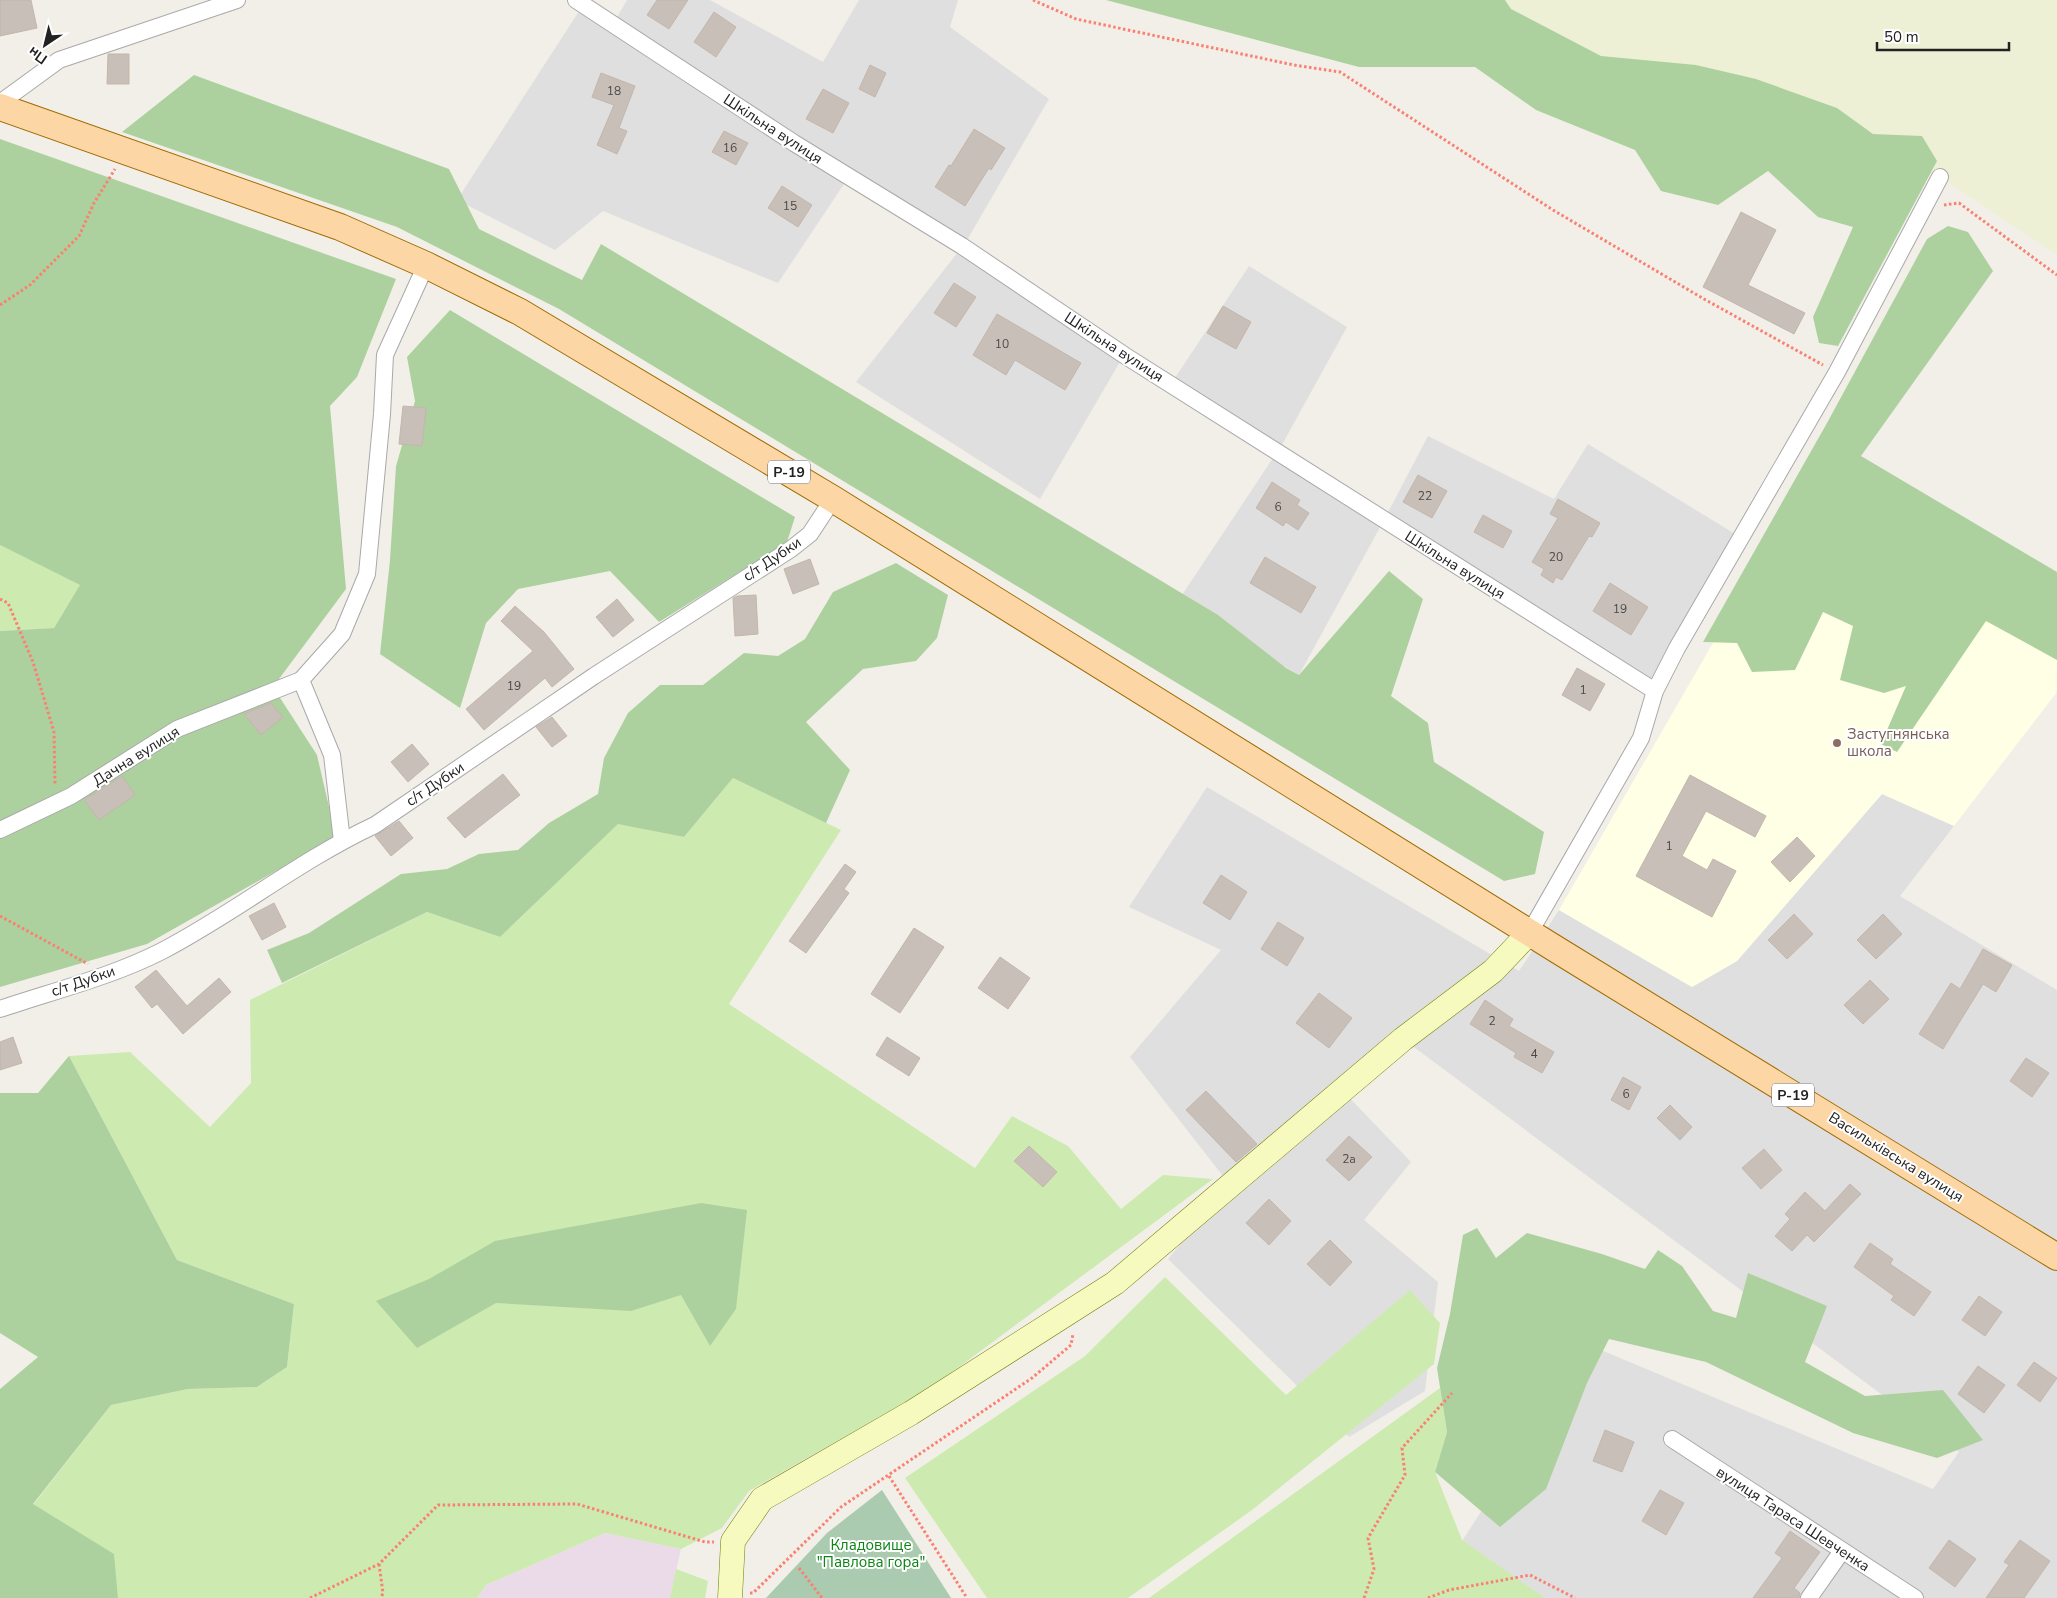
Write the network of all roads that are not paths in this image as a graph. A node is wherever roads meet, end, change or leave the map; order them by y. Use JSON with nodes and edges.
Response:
{"nodes":[{"id":1,"x":237,"y":0,"type":"edge"},
{"id":2,"x":576,"y":0,"type":"edge"},
{"id":3,"x":0,"y":103,"type":"edge"},
{"id":4,"x":0,"y":107,"type":"edge"},
{"id":5,"x":1940,"y":177,"type":"dead end"},
{"id":6,"x":426,"y":264,"type":"junction"},
{"id":7,"x":834,"y":499,"type":"junction"},
{"id":8,"x":302,"y":680,"type":"junction"},
{"id":9,"x":1655,"y":691,"type":"junction"},
{"id":10,"x":0,"y":830,"type":"edge"},
{"id":11,"x":342,"y":841,"type":"junction"},
{"id":12,"x":1530,"y":932,"type":"junction"},
{"id":13,"x":0,"y":1009,"type":"edge"},
{"id":14,"x":2057,"y":1257,"type":"edge"},
{"id":15,"x":1672,"y":1439,"type":"dead end"},
{"id":16,"x":1842,"y":1550,"type":"junction"},
{"id":17,"x":731,"y":1596,"type":"edge"},
{"id":18,"x":1809,"y":1598,"type":"edge"},
{"id":19,"x":1915,"y":1598,"type":"edge"}],
"edges":[{"from":1,"to":3,"type":"street"},
{"from":2,"to":9,"type":"street","name":"Шкільна вулиця"},
{"from":4,"to":6,"type":"main road","number":"Р-19"},
{"from":5,"to":9,"type":"street"},
{"from":6,"to":7,"type":"main road","number":"Р-19"},
{"from":6,"to":8,"type":"street"},
{"from":7,"to":11,"type":"street","name":"с/т Дубки"},
{"from":7,"to":12,"type":"main road","number":"Р-19"},
{"from":8,"to":10,"type":"street","name":"Дачна вулиця"},
{"from":8,"to":11,"type":"street"},
{"from":9,"to":12,"type":"street"},
{"from":11,"to":13,"type":"street","name":"с/т Дубки"},
{"from":12,"to":14,"type":"main road","name":"Васильківська вулиця","number":"Р-19"},
{"from":12,"to":17,"type":"street"},
{"from":15,"to":16,"type":"street","name":"вулиця Тараса Шевченка"},
{"from":16,"to":18,"type":"street"},
{"from":16,"to":19,"type":"street","name":"вулиця Тараса Шевченка"}]}
